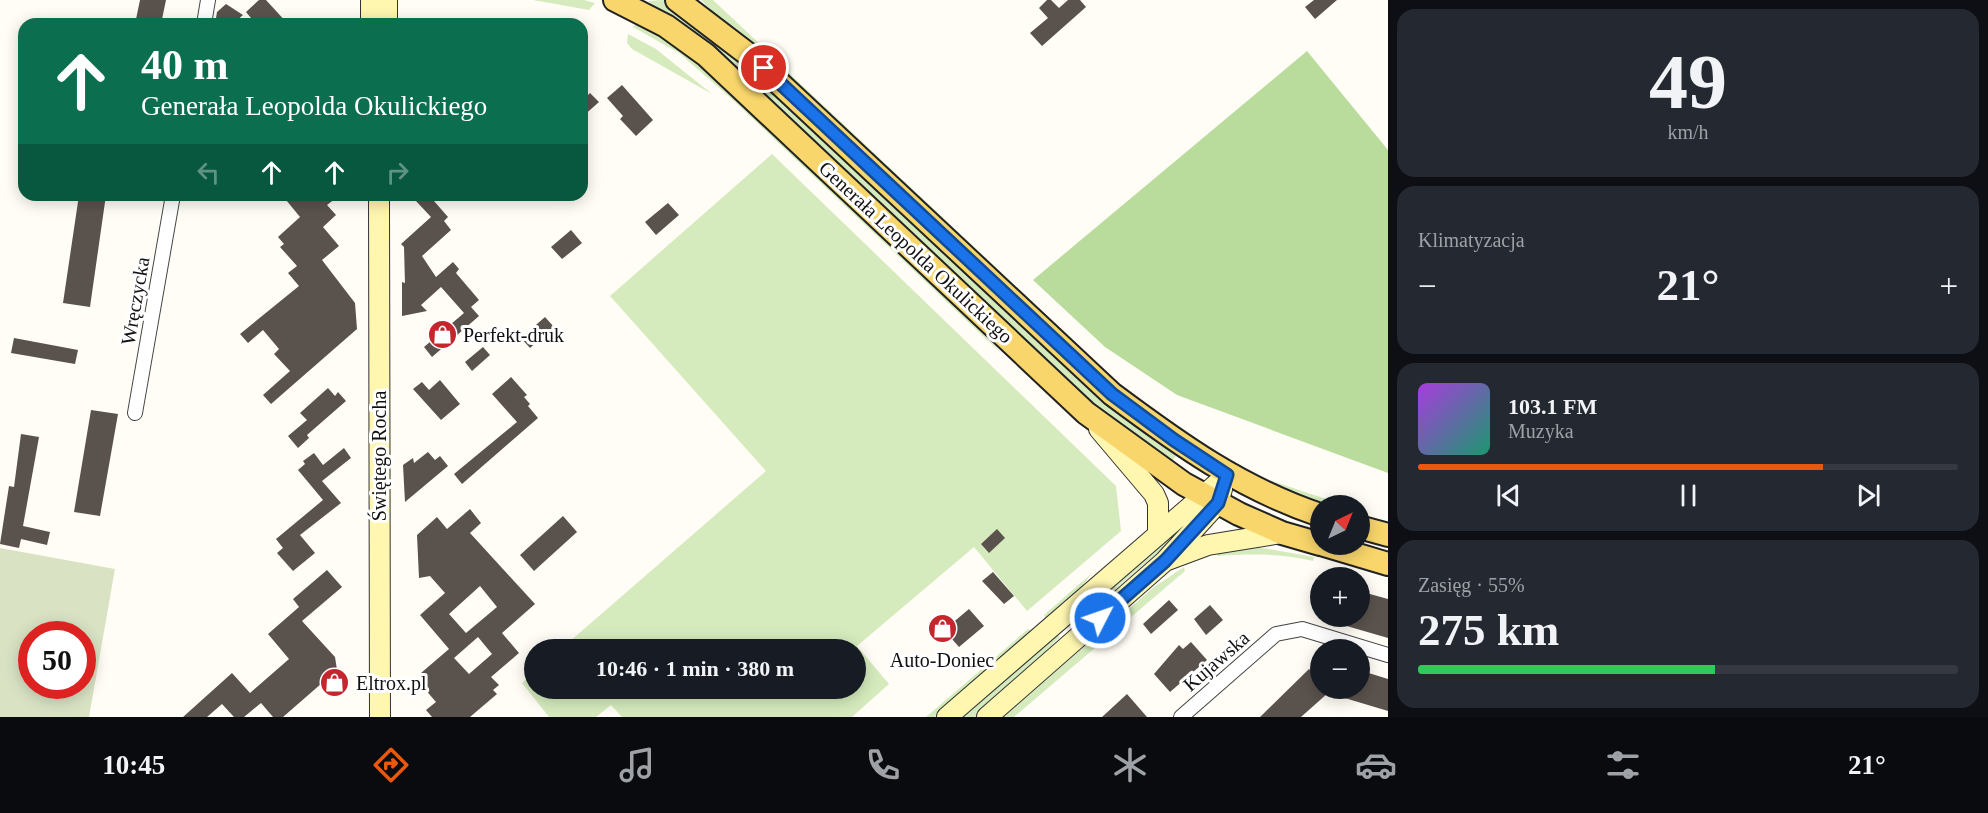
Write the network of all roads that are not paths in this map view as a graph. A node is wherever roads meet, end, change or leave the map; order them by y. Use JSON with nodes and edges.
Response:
{"nodes":[{"id":1,"x":208,"y":0,"type":"edge"},
{"id":2,"x":371,"y":0,"type":"edge"},
{"id":3,"x":387,"y":0,"type":"edge"},
{"id":4,"x":676,"y":0,"type":"edge"},
{"id":5,"x":628,"y":3,"type":"edge"},
{"id":6,"x":205,"y":18,"type":"edge"},
{"id":7,"x":371,"y":18,"type":"edge"},
{"id":8,"x":387,"y":18,"type":"edge"},
{"id":9,"x":172,"y":201,"type":"edge"},
{"id":10,"x":379,"y":201,"type":"edge"},
{"id":11,"x":135,"y":413,"type":"dead end"},
{"id":12,"x":1086,"y":413,"type":"junction"},
{"id":13,"x":1227,"y":475,"type":"junction"},
{"id":14,"x":1210,"y":499,"type":"junction"},
{"id":15,"x":1310,"y":511,"type":"edge"},
{"id":16,"x":1370,"y":530,"type":"edge"},
{"id":17,"x":1282,"y":533,"type":"junction"},
{"id":18,"x":1158,"y":534,"type":"junction"},
{"id":19,"x":1388,"y":535,"type":"edge"},
{"id":20,"x":1310,"y":541,"type":"edge"},
{"id":21,"x":1357,"y":555,"type":"edge"},
{"id":22,"x":1165,"y":561,"type":"junction"},
{"id":23,"x":1388,"y":564,"type":"edge"},
{"id":24,"x":1388,"y":655,"type":"edge"},
{"id":25,"x":380,"y":717,"type":"edge"},
{"id":26,"x":947,"y":717,"type":"edge"},
{"id":27,"x":987,"y":717,"type":"edge"},
{"id":28,"x":1182,"y":717,"type":"edge"}],
"edges":[{"from":1,"to":6,"type":"street"},
{"from":2,"to":7,"type":"main road"},
{"from":3,"to":8,"type":"main road"},
{"from":4,"to":13,"type":"main road","name":"Generała Leopolda Okulickiego"},
{"from":5,"to":12,"type":"main road","name":"Generała Leopolda Okulickiego"},
{"from":9,"to":11,"type":"street","name":"Wręczycka"},
{"from":10,"to":25,"type":"main road","name":"Świętego Rocha"},
{"from":12,"to":14,"type":"main road","name":"Generała Leopolda Okulickiego"},
{"from":12,"to":18,"type":"main road"},
{"from":13,"to":14,"type":"main road"},
{"from":13,"to":15,"type":"main road","name":"Generała Leopolda Okulickiego"},
{"from":14,"to":17,"type":"main road","name":"Generała Leopolda Okulickiego"},
{"from":14,"to":18,"type":"main road"},
{"from":14,"to":22,"type":"main road"},
{"from":16,"to":19,"type":"main road"},
{"from":17,"to":20,"type":"main road","name":"Generała Leopolda Okulickiego"},
{"from":17,"to":22,"type":"main road"},
{"from":18,"to":26,"type":"main road"},
{"from":21,"to":23,"type":"main road","name":"Generała Leopolda Okulickiego"},
{"from":22,"to":27,"type":"main road"},
{"from":24,"to":28,"type":"street","name":"Kujawska"}]}
